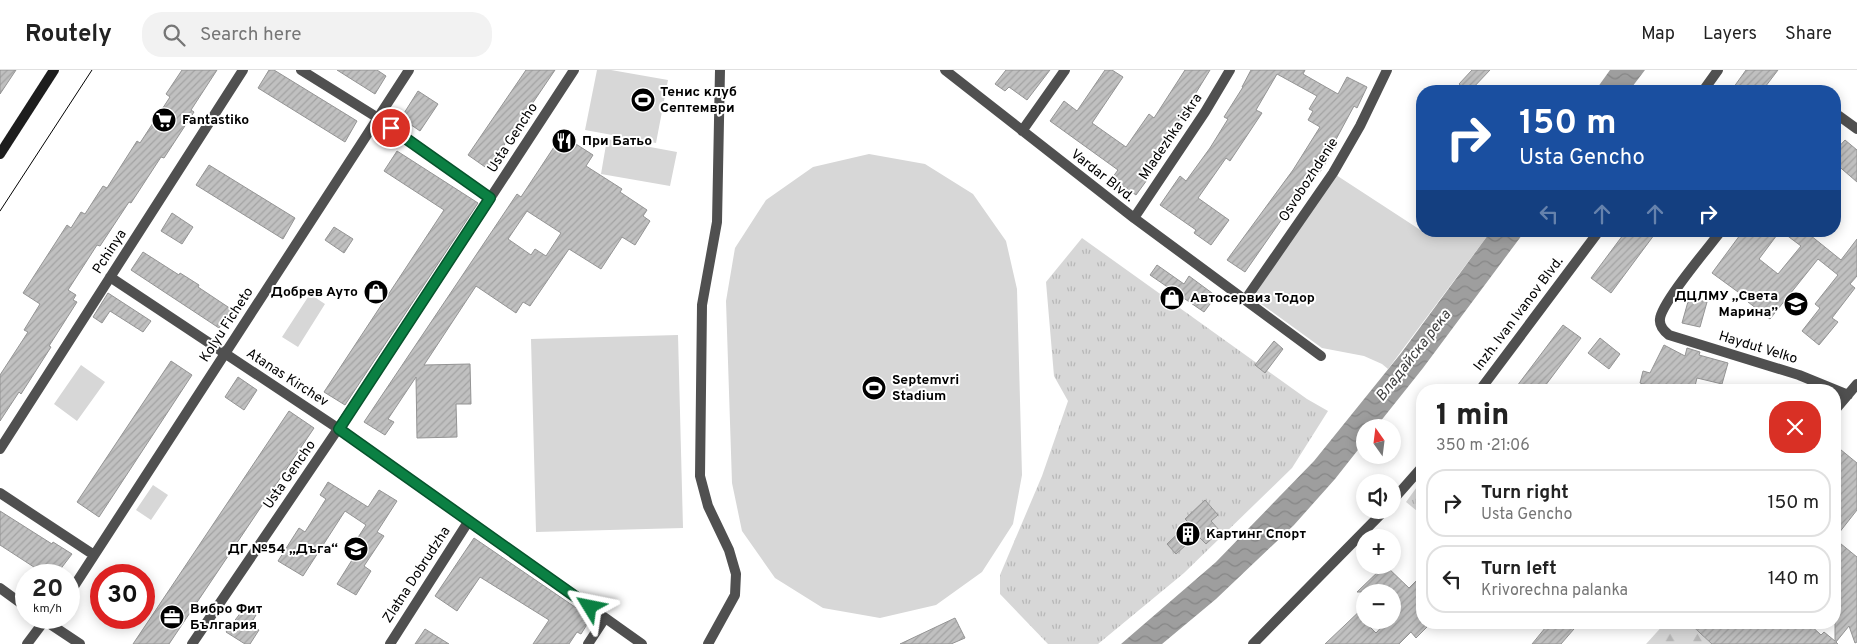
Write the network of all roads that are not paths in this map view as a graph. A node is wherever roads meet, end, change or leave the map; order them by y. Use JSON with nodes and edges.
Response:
{"nodes":[{"id":1,"x":54,"y":70,"type":"edge"},
{"id":2,"x":243,"y":70,"type":"edge"},
{"id":3,"x":301,"y":70,"type":"edge"},
{"id":4,"x":409,"y":70,"type":"edge"},
{"id":5,"x":574,"y":70,"type":"edge"},
{"id":6,"x":720,"y":70,"type":"edge"},
{"id":7,"x":945,"y":70,"type":"edge"},
{"id":8,"x":1064,"y":70,"type":"edge"},
{"id":9,"x":1230,"y":70,"type":"edge"},
{"id":10,"x":1387,"y":70,"type":"edge"},
{"id":11,"x":1718,"y":70,"type":"edge"},
{"id":12,"x":1707,"y":85,"type":"edge"},
{"id":13,"x":1841,"y":117,"type":"edge"},
{"id":14,"x":378,"y":118,"type":"junction"},
{"id":15,"x":1857,"y":129,"type":"edge"},
{"id":16,"x":1022,"y":131,"type":"junction"},
{"id":17,"x":0,"y":154,"type":"edge"},
{"id":18,"x":490,"y":198,"type":"junction"},
{"id":19,"x":1134,"y":218,"type":"junction"},
{"id":20,"x":1595,"y":237,"type":"edge"},
{"id":21,"x":1716,"y":237,"type":"edge"},
{"id":22,"x":110,"y":278,"type":"junction"},
{"id":23,"x":1245,"y":300,"type":"junction"},
{"id":24,"x":225,"y":354,"type":"junction"},
{"id":25,"x":1322,"y":356,"type":"dead end"},
{"id":26,"x":1484,"y":384,"type":"edge"},
{"id":27,"x":1821,"y":384,"type":"edge"},
{"id":28,"x":1857,"y":384,"type":"edge"},
{"id":29,"x":1841,"y":392,"type":"edge"},
{"id":30,"x":1848,"y":395,"type":"junction"},
{"id":31,"x":1841,"y":403,"type":"edge"},
{"id":32,"x":339,"y":429,"type":"junction"},
{"id":33,"x":0,"y":448,"type":"edge"},
{"id":34,"x":1416,"y":474,"type":"edge"},
{"id":35,"x":1401,"y":491,"type":"edge"},
{"id":36,"x":0,"y":494,"type":"edge"},
{"id":37,"x":1376,"y":519,"type":"edge"},
{"id":38,"x":468,"y":522,"type":"junction"},
{"id":39,"x":94,"y":555,"type":"junction"},
{"id":40,"x":80,"y":577,"type":"edge"},
{"id":41,"x":0,"y":588,"type":"edge"},
{"id":42,"x":15,"y":599,"type":"edge"},
{"id":43,"x":605,"y":618,"type":"junction"},
{"id":44,"x":39,"y":629,"type":"edge"},
{"id":45,"x":59,"y":629,"type":"edge"},
{"id":46,"x":26,"y":644,"type":"edge"},
{"id":47,"x":80,"y":644,"type":"edge"},
{"id":48,"x":192,"y":644,"type":"edge"},
{"id":49,"x":390,"y":644,"type":"edge"},
{"id":50,"x":588,"y":644,"type":"edge"},
{"id":51,"x":642,"y":644,"type":"edge"},
{"id":52,"x":708,"y":644,"type":"edge"},
{"id":53,"x":1253,"y":644,"type":"edge"}],
"edges":[{"from":1,"to":17,"type":"main road"},
{"from":2,"to":22,"type":"street","name":"Pchinya"},
{"from":3,"to":14,"type":"street"},
{"from":4,"to":14,"type":"street","name":"Kolyu Ficheto"},
{"from":5,"to":18,"type":"street","name":"Usta Gencho"},
{"from":6,"to":52,"type":"street"},
{"from":7,"to":16,"type":"street","name":"Vardar Blvd."},
{"from":8,"to":16,"type":"street"},
{"from":9,"to":19,"type":"street","name":"Mladezhka iskra"},
{"from":10,"to":23,"type":"street","name":"Osvobozhdenie"},
{"from":11,"to":12,"type":"street"},
{"from":13,"to":15,"type":"street"},
{"from":14,"to":18,"type":"street"},
{"from":14,"to":24,"type":"street","name":"Kolyu Ficheto"},
{"from":16,"to":19,"type":"street","name":"Vardar Blvd."},
{"from":18,"to":32,"type":"street","name":"Usta Gencho"},
{"from":19,"to":23,"type":"street","name":"Vardar Blvd."},
{"from":20,"to":26,"type":"street","name":"Inzh. Ivan Ivanov Blvd."},
{"from":21,"to":27,"type":"street","name":"Haydut Velko"},
{"from":22,"to":24,"type":"street","name":"Atanas Kirchev"},
{"from":22,"to":33,"type":"street","name":"Pchinya"},
{"from":23,"to":25,"type":"street","name":"Vardar Blvd."},
{"from":24,"to":32,"type":"street","name":"Atanas Kirchev"},
{"from":24,"to":39,"type":"street","name":"Kolyu Ficheto"},
{"from":28,"to":30,"type":"street"},
{"from":29,"to":30,"type":"street","name":"Haydut Velko"},
{"from":30,"to":31,"type":"street"},
{"from":32,"to":38,"type":"street","name":"Atanas Kirchev"},
{"from":32,"to":48,"type":"street","name":"Usta Gencho"},
{"from":34,"to":35,"type":"street"},
{"from":36,"to":39,"type":"street"},
{"from":37,"to":53,"type":"street"},
{"from":38,"to":43,"type":"street","name":"Atanas Kirchev"},
{"from":38,"to":49,"type":"street","name":"Zlatna Dobrudzha"},
{"from":39,"to":40,"type":"street","name":"Kolyu Ficheto"},
{"from":41,"to":42,"type":"street"},
{"from":43,"to":50,"type":"street"},
{"from":43,"to":51,"type":"street","name":"Atanas Kirchev"},
{"from":44,"to":46,"type":"street"},
{"from":45,"to":47,"type":"street"}]}
